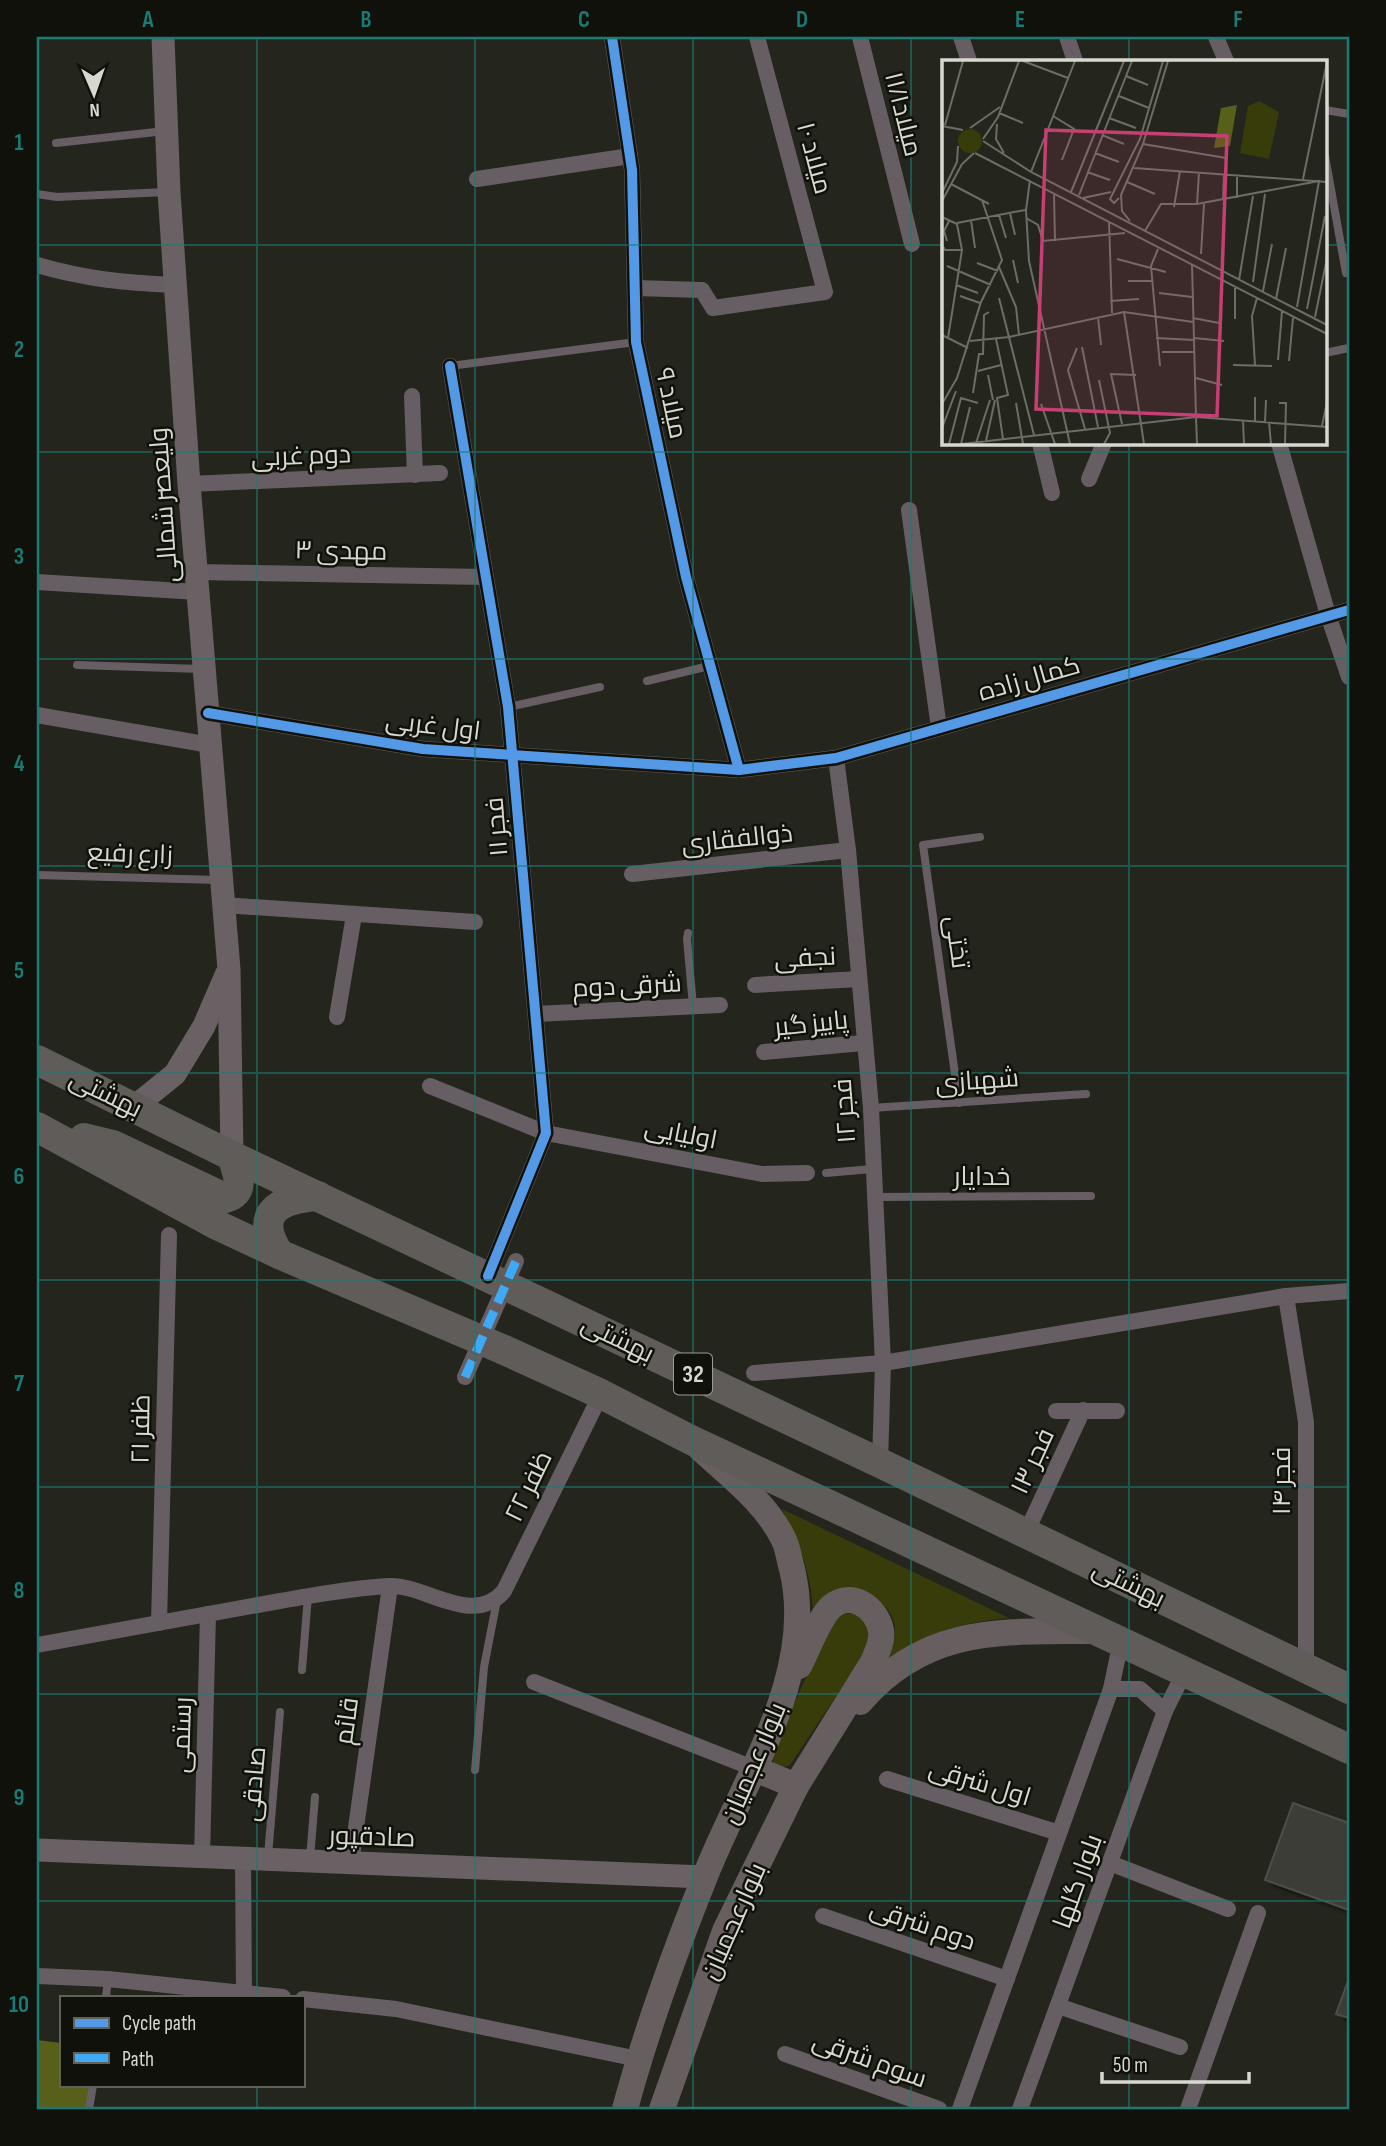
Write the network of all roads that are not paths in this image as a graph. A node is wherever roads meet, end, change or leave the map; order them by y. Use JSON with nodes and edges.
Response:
{"nodes":[{"id":1,"x":163,"y":37,"type":"edge"},
{"id":2,"x":612,"y":37,"type":"edge"},
{"id":3,"x":757,"y":37,"type":"edge"},
{"id":4,"x":860,"y":37,"type":"edge"},
{"id":5,"x":961,"y":37,"type":"edge"},
{"id":6,"x":1067,"y":37,"type":"edge"},
{"id":7,"x":1216,"y":37,"type":"edge"},
{"id":8,"x":969,"y":60,"type":"edge"},
{"id":9,"x":1075,"y":60,"type":"edge"},
{"id":10,"x":1226,"y":60,"type":"edge"},
{"id":11,"x":1326,"y":110,"type":"edge"},
{"id":12,"x":1349,"y":114,"type":"edge"},
{"id":13,"x":165,"y":131,"type":"junction"},
{"id":14,"x":56,"y":142,"type":"dead end"},
{"id":15,"x":630,"y":156,"type":"junction"},
{"id":16,"x":1326,"y":162,"type":"edge"},
{"id":17,"x":477,"y":178,"type":"dead end"},
{"id":18,"x":169,"y":192,"type":"junction"},
{"id":19,"x":37,"y":194,"type":"edge"},
{"id":20,"x":912,"y":244,"type":"dead end"},
{"id":21,"x":37,"y":265,"type":"edge"},
{"id":22,"x":1346,"y":273,"type":"dead end"},
{"id":23,"x":175,"y":285,"type":"junction"},
{"id":24,"x":635,"y":288,"type":"junction"},
{"id":25,"x":636,"y":342,"type":"junction"},
{"id":26,"x":1349,"y":348,"type":"edge"},
{"id":27,"x":1326,"y":353,"type":"edge"},
{"id":28,"x":450,"y":366,"type":"joint"},
{"id":29,"x":412,"y":396,"type":"dead end"},
{"id":30,"x":1040,"y":444,"type":"edge"},
{"id":31,"x":1104,"y":444,"type":"edge"},
{"id":32,"x":1279,"y":444,"type":"edge"},
{"id":33,"x":440,"y":473,"type":"dead end"},
{"id":34,"x":415,"y":475,"type":"junction"},
{"id":35,"x":1089,"y":479,"type":"dead end"},
{"id":36,"x":189,"y":484,"type":"junction"},
{"id":37,"x":1052,"y":493,"type":"dead end"},
{"id":38,"x":909,"y":510,"type":"dead end"},
{"id":39,"x":486,"y":577,"type":"junction"},
{"id":40,"x":37,"y":582,"type":"edge"},
{"id":41,"x":196,"y":582,"type":"junction"},
{"id":42,"x":1349,"y":610,"type":"edge"},
{"id":43,"x":1328,"y":615,"type":"junction"},
{"id":44,"x":77,"y":665,"type":"dead end"},
{"id":45,"x":709,"y":666,"type":"junction"},
{"id":46,"x":204,"y":670,"type":"junction"},
{"id":47,"x":1349,"y":677,"type":"edge"},
{"id":48,"x":647,"y":681,"type":"dead end"},
{"id":49,"x":600,"y":687,"type":"dead end"},
{"id":50,"x":508,"y":707,"type":"junction"},
{"id":51,"x":208,"y":713,"type":"junction"},
{"id":52,"x":37,"y":715,"type":"edge"},
{"id":53,"x":939,"y":728,"type":"junction"},
{"id":54,"x":210,"y":745,"type":"junction"},
{"id":55,"x":512,"y":757,"type":"junction"},
{"id":56,"x":836,"y":758,"type":"junction"},
{"id":57,"x":739,"y":770,"type":"junction"},
{"id":58,"x":980,"y":837,"type":"dead end"},
{"id":59,"x":849,"y":850,"type":"junction"},
{"id":60,"x":632,"y":874,"type":"dead end"},
{"id":61,"x":37,"y":875,"type":"edge"},
{"id":62,"x":221,"y":880,"type":"junction"},
{"id":63,"x":223,"y":905,"type":"junction"},
{"id":64,"x":354,"y":915,"type":"junction"},
{"id":65,"x":475,"y":922,"type":"dead end"},
{"id":66,"x":688,"y":933,"type":"dead end"},
{"id":67,"x":229,"y":969,"type":"junction"},
{"id":68,"x":858,"y":979,"type":"junction"},
{"id":69,"x":755,"y":985,"type":"dead end"},
{"id":70,"x":720,"y":1005,"type":"dead end"},
{"id":71,"x":693,"y":1006,"type":"junction"},
{"id":72,"x":536,"y":1014,"type":"junction"},
{"id":73,"x":337,"y":1017,"type":"dead end"},
{"id":74,"x":863,"y":1043,"type":"junction"},
{"id":75,"x":764,"y":1052,"type":"dead end"},
{"id":76,"x":37,"y":1060,"type":"edge"},
{"id":77,"x":430,"y":1086,"type":"dead end"},
{"id":78,"x":1086,"y":1094,"type":"dead end"},
{"id":79,"x":959,"y":1103,"type":"junction"},
{"id":80,"x":135,"y":1107,"type":"junction"},
{"id":81,"x":871,"y":1108,"type":"junction"},
{"id":82,"x":38,"y":1127,"type":"edge"},
{"id":83,"x":547,"y":1133,"type":"junction"},
{"id":84,"x":232,"y":1156,"type":"junction"},
{"id":85,"x":872,"y":1168,"type":"junction"},
{"id":86,"x":807,"y":1173,"type":"dead end"},
{"id":87,"x":826,"y":1173,"type":"dead end"},
{"id":88,"x":318,"y":1196,"type":"junction"},
{"id":89,"x":1091,"y":1196,"type":"dead end"},
{"id":90,"x":873,"y":1197,"type":"junction"},
{"id":91,"x":169,"y":1235,"type":"dead end"},
{"id":92,"x":279,"y":1254,"type":"junction"},
{"id":93,"x":516,"y":1261,"type":"dead end"},
{"id":94,"x":488,"y":1276,"type":"junction"},
{"id":95,"x":1349,"y":1291,"type":"edge"},
{"id":96,"x":1286,"y":1296,"type":"junction"},
{"id":97,"x":883,"y":1363,"type":"junction"},
{"id":98,"x":754,"y":1373,"type":"dead end"},
{"id":99,"x":465,"y":1377,"type":"dead end"},
{"id":100,"x":601,"y":1394,"type":"junction"},
{"id":101,"x":1083,"y":1410,"type":"junction"},
{"id":102,"x":1117,"y":1410,"type":"dead end"},
{"id":103,"x":1056,"y":1411,"type":"dead end"},
{"id":104,"x":691,"y":1440,"type":"junction"},
{"id":105,"x":880,"y":1463,"type":"junction"},
{"id":106,"x":1026,"y":1533,"type":"junction"},
{"id":107,"x":390,"y":1586,"type":"junction"},
{"id":108,"x":308,"y":1596,"type":"junction"},
{"id":109,"x":498,"y":1598,"type":"junction"},
{"id":110,"x":208,"y":1614,"type":"junction"},
{"id":111,"x":159,"y":1623,"type":"junction"},
{"id":112,"x":1109,"y":1636,"type":"junction"},
{"id":113,"x":37,"y":1645,"type":"edge"},
{"id":114,"x":1306,"y":1669,"type":"junction"},
{"id":115,"x":302,"y":1670,"type":"dead end"},
{"id":116,"x":1185,"y":1671,"type":"junction"},
{"id":117,"x":534,"y":1682,"type":"dead end"},
{"id":118,"x":1111,"y":1689,"type":"junction"},
{"id":119,"x":1349,"y":1689,"type":"edge"},
{"id":120,"x":1165,"y":1711,"type":"junction"},
{"id":121,"x":280,"y":1712,"type":"dead end"},
{"id":122,"x":777,"y":1712,"type":"junction"},
{"id":123,"x":824,"y":1743,"type":"junction"},
{"id":124,"x":1349,"y":1749,"type":"edge"},
{"id":125,"x":753,"y":1768,"type":"junction"},
{"id":126,"x":475,"y":1770,"type":"dead end"},
{"id":127,"x":887,"y":1779,"type":"dead end"},
{"id":128,"x":796,"y":1786,"type":"junction"},
{"id":129,"x":314,"y":1797,"type":"dead end"},
{"id":130,"x":1059,"y":1833,"type":"junction"},
{"id":131,"x":37,"y":1850,"type":"edge"},
{"id":132,"x":202,"y":1857,"type":"junction"},
{"id":133,"x":243,"y":1859,"type":"junction"},
{"id":134,"x":268,"y":1859,"type":"junction"},
{"id":135,"x":310,"y":1861,"type":"junction"},
{"id":136,"x":351,"y":1863,"type":"junction"},
{"id":137,"x":1110,"y":1863,"type":"junction"},
{"id":138,"x":704,"y":1877,"type":"junction"},
{"id":139,"x":1228,"y":1909,"type":"dead end"},
{"id":140,"x":1258,"y":1913,"type":"dead end"},
{"id":141,"x":823,"y":1916,"type":"dead end"},
{"id":142,"x":37,"y":1976,"type":"edge"},
{"id":143,"x":108,"y":1979,"type":"junction"},
{"id":144,"x":1007,"y":1979,"type":"junction"},
{"id":145,"x":244,"y":1993,"type":"junction"},
{"id":146,"x":106,"y":1996,"type":"edge"},
{"id":147,"x":273,"y":1996,"type":"edge"},
{"id":148,"x":304,"y":1999,"type":"edge"},
{"id":149,"x":1058,"y":2006,"type":"junction"},
{"id":150,"x":1180,"y":2047,"type":"dead end"},
{"id":151,"x":785,"y":2054,"type":"dead end"},
{"id":152,"x":638,"y":2059,"type":"junction"},
{"id":153,"x":93,"y":2086,"type":"edge"},
{"id":154,"x":89,"y":2109,"type":"edge"},
{"id":155,"x":625,"y":2109,"type":"edge"},
{"id":156,"x":662,"y":2109,"type":"edge"},
{"id":157,"x":939,"y":2109,"type":"edge"},
{"id":158,"x":960,"y":2109,"type":"edge"},
{"id":159,"x":1020,"y":2109,"type":"edge"},
{"id":160,"x":1188,"y":2109,"type":"edge"}],
"edges":[{"from":1,"to":13,"type":"main road","name":"ولیعصر شمالی"},
{"from":2,"to":15,"type":"street","name":"میلاد ۹"},
{"from":3,"to":24,"type":"street","name":"میلاد ۱۰"},
{"from":4,"to":20,"type":"street","name":"میلاد۱۱/۱"},
{"from":5,"to":8,"type":"street"},
{"from":6,"to":9,"type":"street"},
{"from":7,"to":10,"type":"street"},
{"from":11,"to":12,"type":"lane"},
{"from":13,"to":14,"type":"lane"},
{"from":13,"to":18,"type":"main road","name":"ولیعصر شمالی"},
{"from":15,"to":17,"type":"street"},
{"from":15,"to":24,"type":"street","name":"میلاد ۹"},
{"from":16,"to":22,"type":"lane"},
{"from":18,"to":19,"type":"lane"},
{"from":18,"to":23,"type":"main road","name":"ولیعصر شمالی"},
{"from":21,"to":23,"type":"street"},
{"from":23,"to":36,"type":"main road","name":"ولیعصر شمالی"},
{"from":24,"to":25,"type":"street","name":"میلاد ۹"},
{"from":25,"to":28,"type":"lane"},
{"from":25,"to":45,"type":"street","name":"میلاد ۹"},
{"from":26,"to":27,"type":"lane"},
{"from":28,"to":39,"type":"street","name":"فجر ۱۱"},
{"from":29,"to":34,"type":"street"},
{"from":30,"to":37,"type":"street"},
{"from":31,"to":35,"type":"street"},
{"from":32,"to":43,"type":"street"},
{"from":33,"to":34,"type":"street","name":"دوم غربی"},
{"from":34,"to":36,"type":"street","name":"دوم غربی"},
{"from":36,"to":41,"type":"main road","name":"ولیعصر شمالی"},
{"from":38,"to":53,"type":"street"},
{"from":39,"to":41,"type":"street","name":"مهدی ۳"},
{"from":39,"to":50,"type":"street","name":"فجر ۱۱"},
{"from":40,"to":41,"type":"street"},
{"from":41,"to":46,"type":"main road","name":"ولیعصر شمالی"},
{"from":42,"to":43,"type":"street","name":"کمال زاده"},
{"from":43,"to":47,"type":"street"},
{"from":43,"to":53,"type":"street","name":"کمال زاده"},
{"from":44,"to":46,"type":"lane"},
{"from":45,"to":48,"type":"lane"},
{"from":45,"to":57,"type":"street","name":"میلاد ۹"},
{"from":46,"to":51,"type":"main road","name":"ولیعصر شمالی"},
{"from":49,"to":50,"type":"lane"},
{"from":50,"to":55,"type":"street","name":"فجر ۱۱"},
{"from":51,"to":54,"type":"main road","name":"ولیعصر شمالی"},
{"from":51,"to":55,"type":"street","name":"اول غربی"},
{"from":52,"to":54,"type":"street"},
{"from":53,"to":56,"type":"street","name":"کمال زاده"},
{"from":54,"to":62,"type":"main road","name":"ولیعصر شمالی"},
{"from":55,"to":57,"type":"street","name":"اول غربی"},
{"from":55,"to":72,"type":"street","name":"فجر ۱۱"},
{"from":56,"to":57,"type":"street","name":"کمال زاده"},
{"from":56,"to":59,"type":"street","name":"فجر ۱۲"},
{"from":58,"to":79,"type":"lane","name":"تختی"},
{"from":59,"to":60,"type":"street","name":"ذوالفقاری"},
{"from":59,"to":68,"type":"street","name":"فجر ۱۲"},
{"from":61,"to":62,"type":"lane","name":"زارع رفیع"},
{"from":62,"to":63,"type":"main road","name":"ولیعصر شمالی"},
{"from":63,"to":64,"type":"street"},
{"from":63,"to":67,"type":"main road","name":"ولیعصر شمالی"},
{"from":64,"to":65,"type":"street"},
{"from":64,"to":73,"type":"street"},
{"from":66,"to":71,"type":"lane"},
{"from":67,"to":80,"type":"main road"},
{"from":67,"to":84,"type":"main road","name":"ولیعصر شمالی"},
{"from":68,"to":69,"type":"street","name":"نجفی"},
{"from":68,"to":74,"type":"street","name":"فجر ۱۲"},
{"from":70,"to":71,"type":"street","name":"شرقی دوم"},
{"from":71,"to":72,"type":"street","name":"شرقی دوم"},
{"from":72,"to":83,"type":"street","name":"فجر ۱۱"},
{"from":74,"to":75,"type":"street","name":"پاییز گیر"},
{"from":74,"to":81,"type":"street","name":"فجر ۱۲"},
{"from":76,"to":80,"type":"highway","name":"بهشتی","number":"32"},
{"from":77,"to":83,"type":"street","name":"اولیایی"},
{"from":78,"to":79,"type":"lane","name":"شهبازی"},
{"from":79,"to":81,"type":"lane","name":"شهبازی"},
{"from":80,"to":84,"type":"highway","name":"بهشتی","number":"32"},
{"from":81,"to":85,"type":"street","name":"فجر ۱۲"},
{"from":82,"to":84,"type":"highway"},
{"from":82,"to":92,"type":"highway","number":"32"},
{"from":83,"to":86,"type":"street","name":"اولیایی"},
{"from":83,"to":94,"type":"street","name":"فجر ۱۱"},
{"from":84,"to":88,"type":"highway","name":"بهشتی","number":"32"},
{"from":85,"to":87,"type":"lane"},
{"from":85,"to":90,"type":"street","name":"فجر ۱۲"},
{"from":88,"to":92,"type":"highway"},
{"from":88,"to":94,"type":"highway","name":"بهشتی","number":"32"},
{"from":89,"to":90,"type":"lane","name":"خدایار"},
{"from":90,"to":97,"type":"street","name":"فجر ۱۲"},
{"from":91,"to":111,"type":"street","name":"ظفر ۲۱"},
{"from":92,"to":100,"type":"highway","number":"32"},
{"from":93,"to":99,"type":"street"},
{"from":94,"to":105,"type":"highway","name":"بهشتی","number":"32"},
{"from":95,"to":96,"type":"street"},
{"from":96,"to":97,"type":"street"},
{"from":96,"to":114,"type":"street","name":"فجر ۱۴"},
{"from":97,"to":98,"type":"street"},
{"from":97,"to":105,"type":"street","name":"فجر ۱۲"},
{"from":100,"to":104,"type":"highway","number":"32"},
{"from":100,"to":109,"type":"street","name":"ظفر ۲۲"},
{"from":101,"to":102,"type":"street"},
{"from":101,"to":103,"type":"street"},
{"from":101,"to":106,"type":"street","name":"فجر ۱۳"},
{"from":104,"to":112,"type":"highway","number":"32"},
{"from":104,"to":122,"type":"main road","name":"بلوار عجمیان"},
{"from":105,"to":106,"type":"highway","name":"بهشتی","number":"32"},
{"from":106,"to":114,"type":"highway","name":"بهشتی","number":"32"},
{"from":107,"to":108,"type":"street"},
{"from":107,"to":109,"type":"street"},
{"from":107,"to":136,"type":"street","name":"قائم"},
{"from":108,"to":110,"type":"street"},
{"from":108,"to":115,"type":"lane"},
{"from":109,"to":126,"type":"lane"},
{"from":110,"to":111,"type":"street"},
{"from":110,"to":132,"type":"street","name":"رستمی"},
{"from":111,"to":113,"type":"street"},
{"from":112,"to":116,"type":"highway","number":"32"},
{"from":112,"to":118,"type":"street","name":"بلوار گلها"},
{"from":112,"to":123,"type":"main road"},
{"from":114,"to":119,"type":"highway","name":"بهشتی","number":"32"},
{"from":116,"to":120,"type":"street","name":"بلوار گلها"},
{"from":116,"to":124,"type":"highway","number":"32"},
{"from":117,"to":125,"type":"street"},
{"from":118,"to":120,"type":"street"},
{"from":118,"to":130,"type":"street","name":"بلوار گلها"},
{"from":120,"to":137,"type":"street","name":"بلوار گلها"},
{"from":121,"to":134,"type":"lane","name":"صادقی"},
{"from":122,"to":123,"type":"main road"},
{"from":122,"to":125,"type":"main road","name":"بلوار عجمیان"},
{"from":123,"to":128,"type":"main road","name":"بلوارعجمیان"},
{"from":125,"to":128,"type":"main road"},
{"from":125,"to":138,"type":"main road","name":"بلوار عجمیان"},
{"from":127,"to":130,"type":"street","name":"اول شرقی"},
{"from":128,"to":156,"type":"main road","name":"بلوارعجمیان"},
{"from":129,"to":135,"type":"lane"},
{"from":130,"to":144,"type":"street","name":"بلوار گلها"},
{"from":131,"to":132,"type":"main road","name":"صادقپور"},
{"from":132,"to":133,"type":"main road","name":"صادقپور"},
{"from":133,"to":134,"type":"main road","name":"صادقپور"},
{"from":133,"to":145,"type":"street"},
{"from":134,"to":135,"type":"main road","name":"صادقپور"},
{"from":135,"to":136,"type":"main road","name":"صادقپور"},
{"from":136,"to":138,"type":"main road","name":"صادقپور"},
{"from":137,"to":139,"type":"street"},
{"from":137,"to":149,"type":"street","name":"بلوار گلها"},
{"from":138,"to":152,"type":"main road","name":"بلوار عجمیان"},
{"from":140,"to":160,"type":"street"},
{"from":141,"to":144,"type":"street","name":"دوم شرقی"},
{"from":142,"to":143,"type":"street"},
{"from":143,"to":145,"type":"street"},
{"from":143,"to":146,"type":"lane"},
{"from":144,"to":158,"type":"street","name":"بلوار گلها"},
{"from":145,"to":147,"type":"street"},
{"from":148,"to":152,"type":"street"},
{"from":149,"to":150,"type":"street"},
{"from":149,"to":159,"type":"street","name":"بلوار گلها"},
{"from":151,"to":157,"type":"street","name":"سوم شرقی"},
{"from":152,"to":155,"type":"main road","name":"بلوار عجمیان"},
{"from":153,"to":154,"type":"lane"}]}
